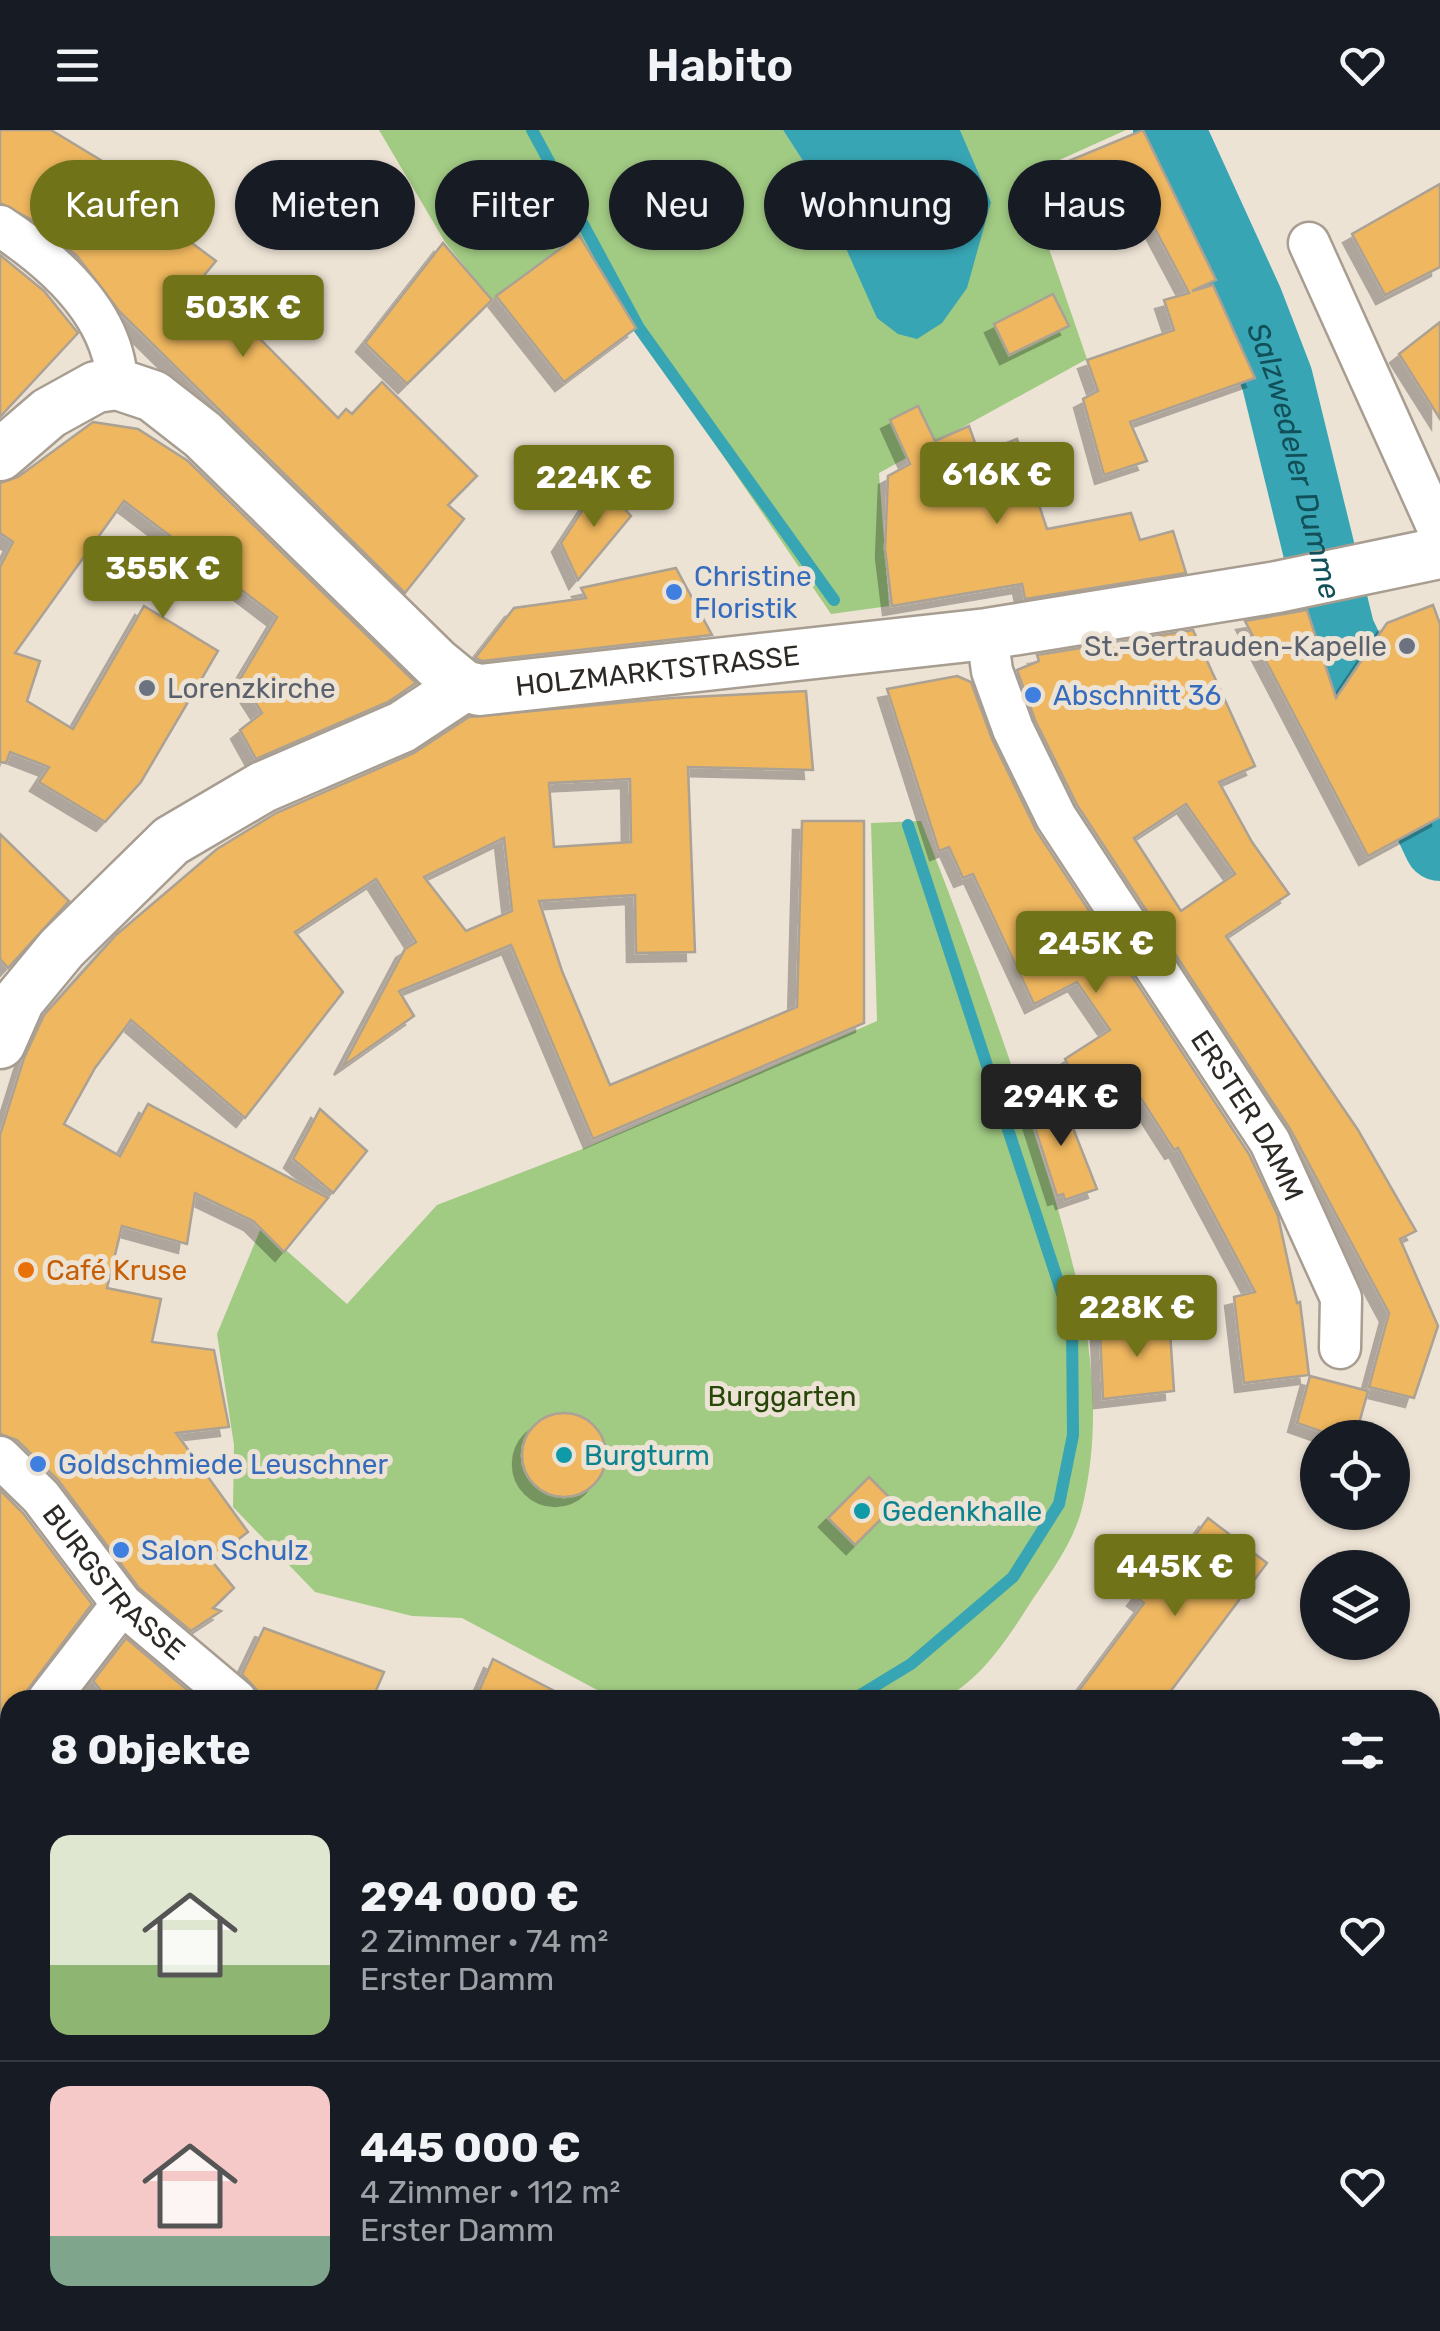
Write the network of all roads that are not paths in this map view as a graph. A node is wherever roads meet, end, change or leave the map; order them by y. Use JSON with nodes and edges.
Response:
{"nodes":[{"id":1,"x":0,"y":226,"type":"edge"},
{"id":2,"x":1309,"y":243,"type":"dead end"},
{"id":3,"x":117,"y":384,"type":"junction"},
{"id":4,"x":0,"y":454,"type":"edge"},
{"id":5,"x":1440,"y":533,"type":"edge"},
{"id":6,"x":1440,"y":552,"type":"edge"},
{"id":7,"x":987,"y":634,"type":"junction"},
{"id":8,"x":464,"y":686,"type":"junction"},
{"id":9,"x":0,"y":1042,"type":"edge"},
{"id":10,"x":1340,"y":1348,"type":"dead end"},
{"id":11,"x":0,"y":1457,"type":"edge"},
{"id":12,"x":122,"y":1604,"type":"junction"},
{"id":13,"x":56,"y":1690,"type":"edge"},
{"id":14,"x":223,"y":1690,"type":"edge"}],
"edges":[{"from":1,"to":3,"type":"street"},
{"from":2,"to":5,"type":"street"},
{"from":3,"to":4,"type":"street"},
{"from":3,"to":8,"type":"street"},
{"from":6,"to":7,"type":"street","name":"HOLZMARKTSTRASSE"},
{"from":7,"to":8,"type":"street","name":"HOLZMARKTSTRASSE"},
{"from":7,"to":10,"type":"street","name":"ERSTER DAMM"},
{"from":8,"to":9,"type":"street"},
{"from":11,"to":12,"type":"street","name":"BURGSTRASSE"},
{"from":12,"to":13,"type":"street"},
{"from":12,"to":14,"type":"street","name":"BURGSTRASSE"}]}
